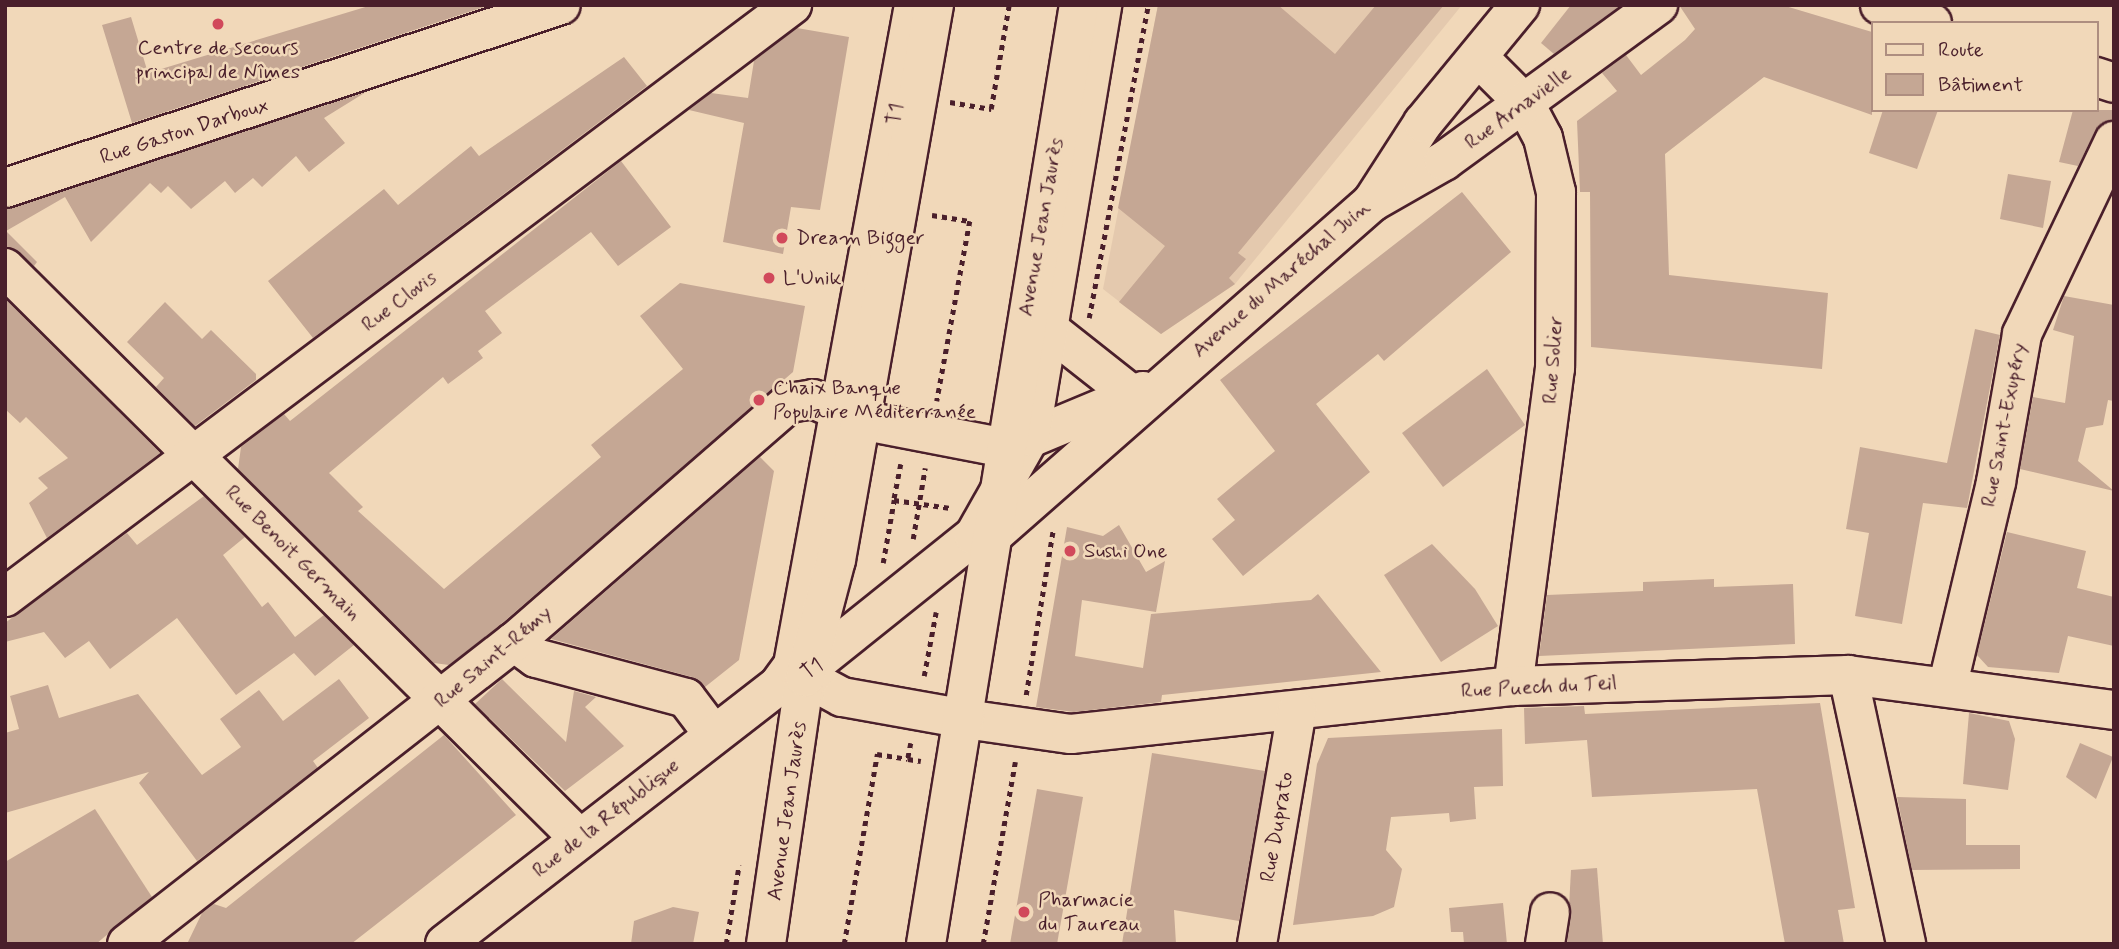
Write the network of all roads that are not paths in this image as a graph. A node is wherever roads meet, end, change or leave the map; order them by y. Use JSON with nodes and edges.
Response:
{"nodes":[{"id":1,"x":561,"y":5,"type":"edge"},
{"id":2,"x":792,"y":5,"type":"edge"},
{"id":3,"x":914,"y":5,"type":"edge"},
{"id":4,"x":934,"y":5,"type":"edge"},
{"id":5,"x":1079,"y":5,"type":"edge"},
{"id":6,"x":1102,"y":5,"type":"edge"},
{"id":7,"x":1520,"y":5,"type":"edge"},
{"id":8,"x":1658,"y":5,"type":"edge"},
{"id":9,"x":1880,"y":5,"type":"edge"},
{"id":10,"x":1926,"y":21,"type":"edge"},
{"id":11,"x":1478,"y":57,"type":"junction"},
{"id":12,"x":1525,"y":104,"type":"junction"},
{"id":13,"x":2114,"y":141,"type":"edge"},
{"id":14,"x":5,"y":188,"type":"edge"},
{"id":15,"x":1372,"y":202,"type":"junction"},
{"id":16,"x":5,"y":268,"type":"edge"},
{"id":17,"x":1054,"y":325,"type":"junction"},
{"id":18,"x":1148,"y":388,"type":"junction"},
{"id":19,"x":850,"y":415,"type":"junction"},
{"id":20,"x":1018,"y":443,"type":"junction"},
{"id":21,"x":194,"y":455,"type":"junction"},
{"id":22,"x":998,"y":498,"type":"junction"},
{"id":23,"x":993,"y":535,"type":"junction"},
{"id":24,"x":5,"y":597,"type":"edge"},
{"id":25,"x":514,"y":642,"type":"junction"},
{"id":26,"x":799,"y":671,"type":"junction"},
{"id":27,"x":1848,"y":675,"type":"junction"},
{"id":28,"x":1948,"y":684,"type":"junction"},
{"id":29,"x":1513,"y":686,"type":"junction"},
{"id":30,"x":768,"y":693,"type":"joint"},
{"id":31,"x":441,"y":701,"type":"junction"},
{"id":32,"x":1297,"y":710,"type":"junction"},
{"id":33,"x":2114,"y":710,"type":"edge"},
{"id":34,"x":965,"y":719,"type":"junction"},
{"id":35,"x":714,"y":735,"type":"junction"},
{"id":36,"x":580,"y":839,"type":"junction"},
{"id":37,"x":127,"y":944,"type":"edge"},
{"id":38,"x":445,"y":944,"type":"edge"},
{"id":39,"x":766,"y":944,"type":"edge"},
{"id":40,"x":926,"y":944,"type":"edge"},
{"id":41,"x":1257,"y":944,"type":"edge"},
{"id":42,"x":1906,"y":944,"type":"edge"}],
"edges":[{"from":1,"to":14,"type":"street","name":"Rue Gaston Darboux"},
{"from":2,"to":21,"type":"street","name":"Rue Clovis"},
{"from":3,"to":19,"type":"street","name":"T1"},
{"from":4,"to":19,"type":"street","name":"Avenue Jean Jaurès"},
{"from":5,"to":17,"type":"street","name":"Avenue Jean Jaurès"},
{"from":6,"to":17,"type":"street"},
{"from":7,"to":11,"type":"street","name":"Avenue du Maréchal Juin"},
{"from":8,"to":12,"type":"street","name":"Rue Arnavielle"},
{"from":9,"to":10,"type":"street"},
{"from":11,"to":12,"type":"street","name":"Rue Solier"},
{"from":11,"to":15,"type":"street","name":"Avenue du Maréchal Juin"},
{"from":12,"to":15,"type":"street","name":"Rue Arnavielle"},
{"from":12,"to":29,"type":"street","name":"Rue Solier"},
{"from":13,"to":28,"type":"street","name":"Rue Saint-Exupéry"},
{"from":15,"to":18,"type":"street","name":"Avenue du Maréchal Juin"},
{"from":16,"to":21,"type":"street","name":"Rue Benoit Germain"},
{"from":17,"to":18,"type":"street"},
{"from":17,"to":20,"type":"street","name":"Avenue Jean Jaurès"},
{"from":18,"to":20,"type":"street","name":"Avenue du Maréchal Juin"},
{"from":18,"to":23,"type":"street","name":"Avenue du Maréchal Juin"},
{"from":19,"to":20,"type":"street"},
{"from":19,"to":25,"type":"street","name":"Rue Saint-Rémy"},
{"from":19,"to":26,"type":"street","name":"Avenue Jean Jaurès"},
{"from":20,"to":22,"type":"street","name":"Avenue Jean Jaurès"},
{"from":21,"to":24,"type":"street","name":"Rue Clovis"},
{"from":21,"to":31,"type":"street","name":"Rue Benoit Germain"},
{"from":22,"to":23,"type":"street","name":"Avenue Jean Jaurès"},
{"from":22,"to":26,"type":"street","name":"T1"},
{"from":23,"to":34,"type":"street","name":"Avenue Jean Jaurès"},
{"from":25,"to":31,"type":"street","name":"Rue Saint-Rémy"},
{"from":25,"to":35,"type":"street"},
{"from":26,"to":30,"type":"street","name":"T1"},
{"from":26,"to":34,"type":"street"},
{"from":26,"to":39,"type":"street","name":"Avenue Jean Jaurès"},
{"from":27,"to":28,"type":"street","name":"Rue Puech du Teil"},
{"from":27,"to":29,"type":"street","name":"Rue Puech du Teil"},
{"from":27,"to":42,"type":"street"},
{"from":28,"to":33,"type":"street","name":"Rue Puech du Teil"},
{"from":29,"to":32,"type":"street","name":"Rue Puech du Teil"},
{"from":30,"to":35,"type":"street","name":"Rue de la République"},
{"from":31,"to":36,"type":"street","name":"Rue Benoit Germain"},
{"from":31,"to":37,"type":"street","name":"Rue Saint-Rémy"},
{"from":32,"to":34,"type":"street","name":"Rue Puech du Teil"},
{"from":32,"to":41,"type":"street","name":"Rue Duprato"},
{"from":34,"to":40,"type":"street","name":"Avenue Jean Jaurès"},
{"from":35,"to":36,"type":"street","name":"Rue de la République"},
{"from":36,"to":38,"type":"street","name":"Rue de la République"}]}
